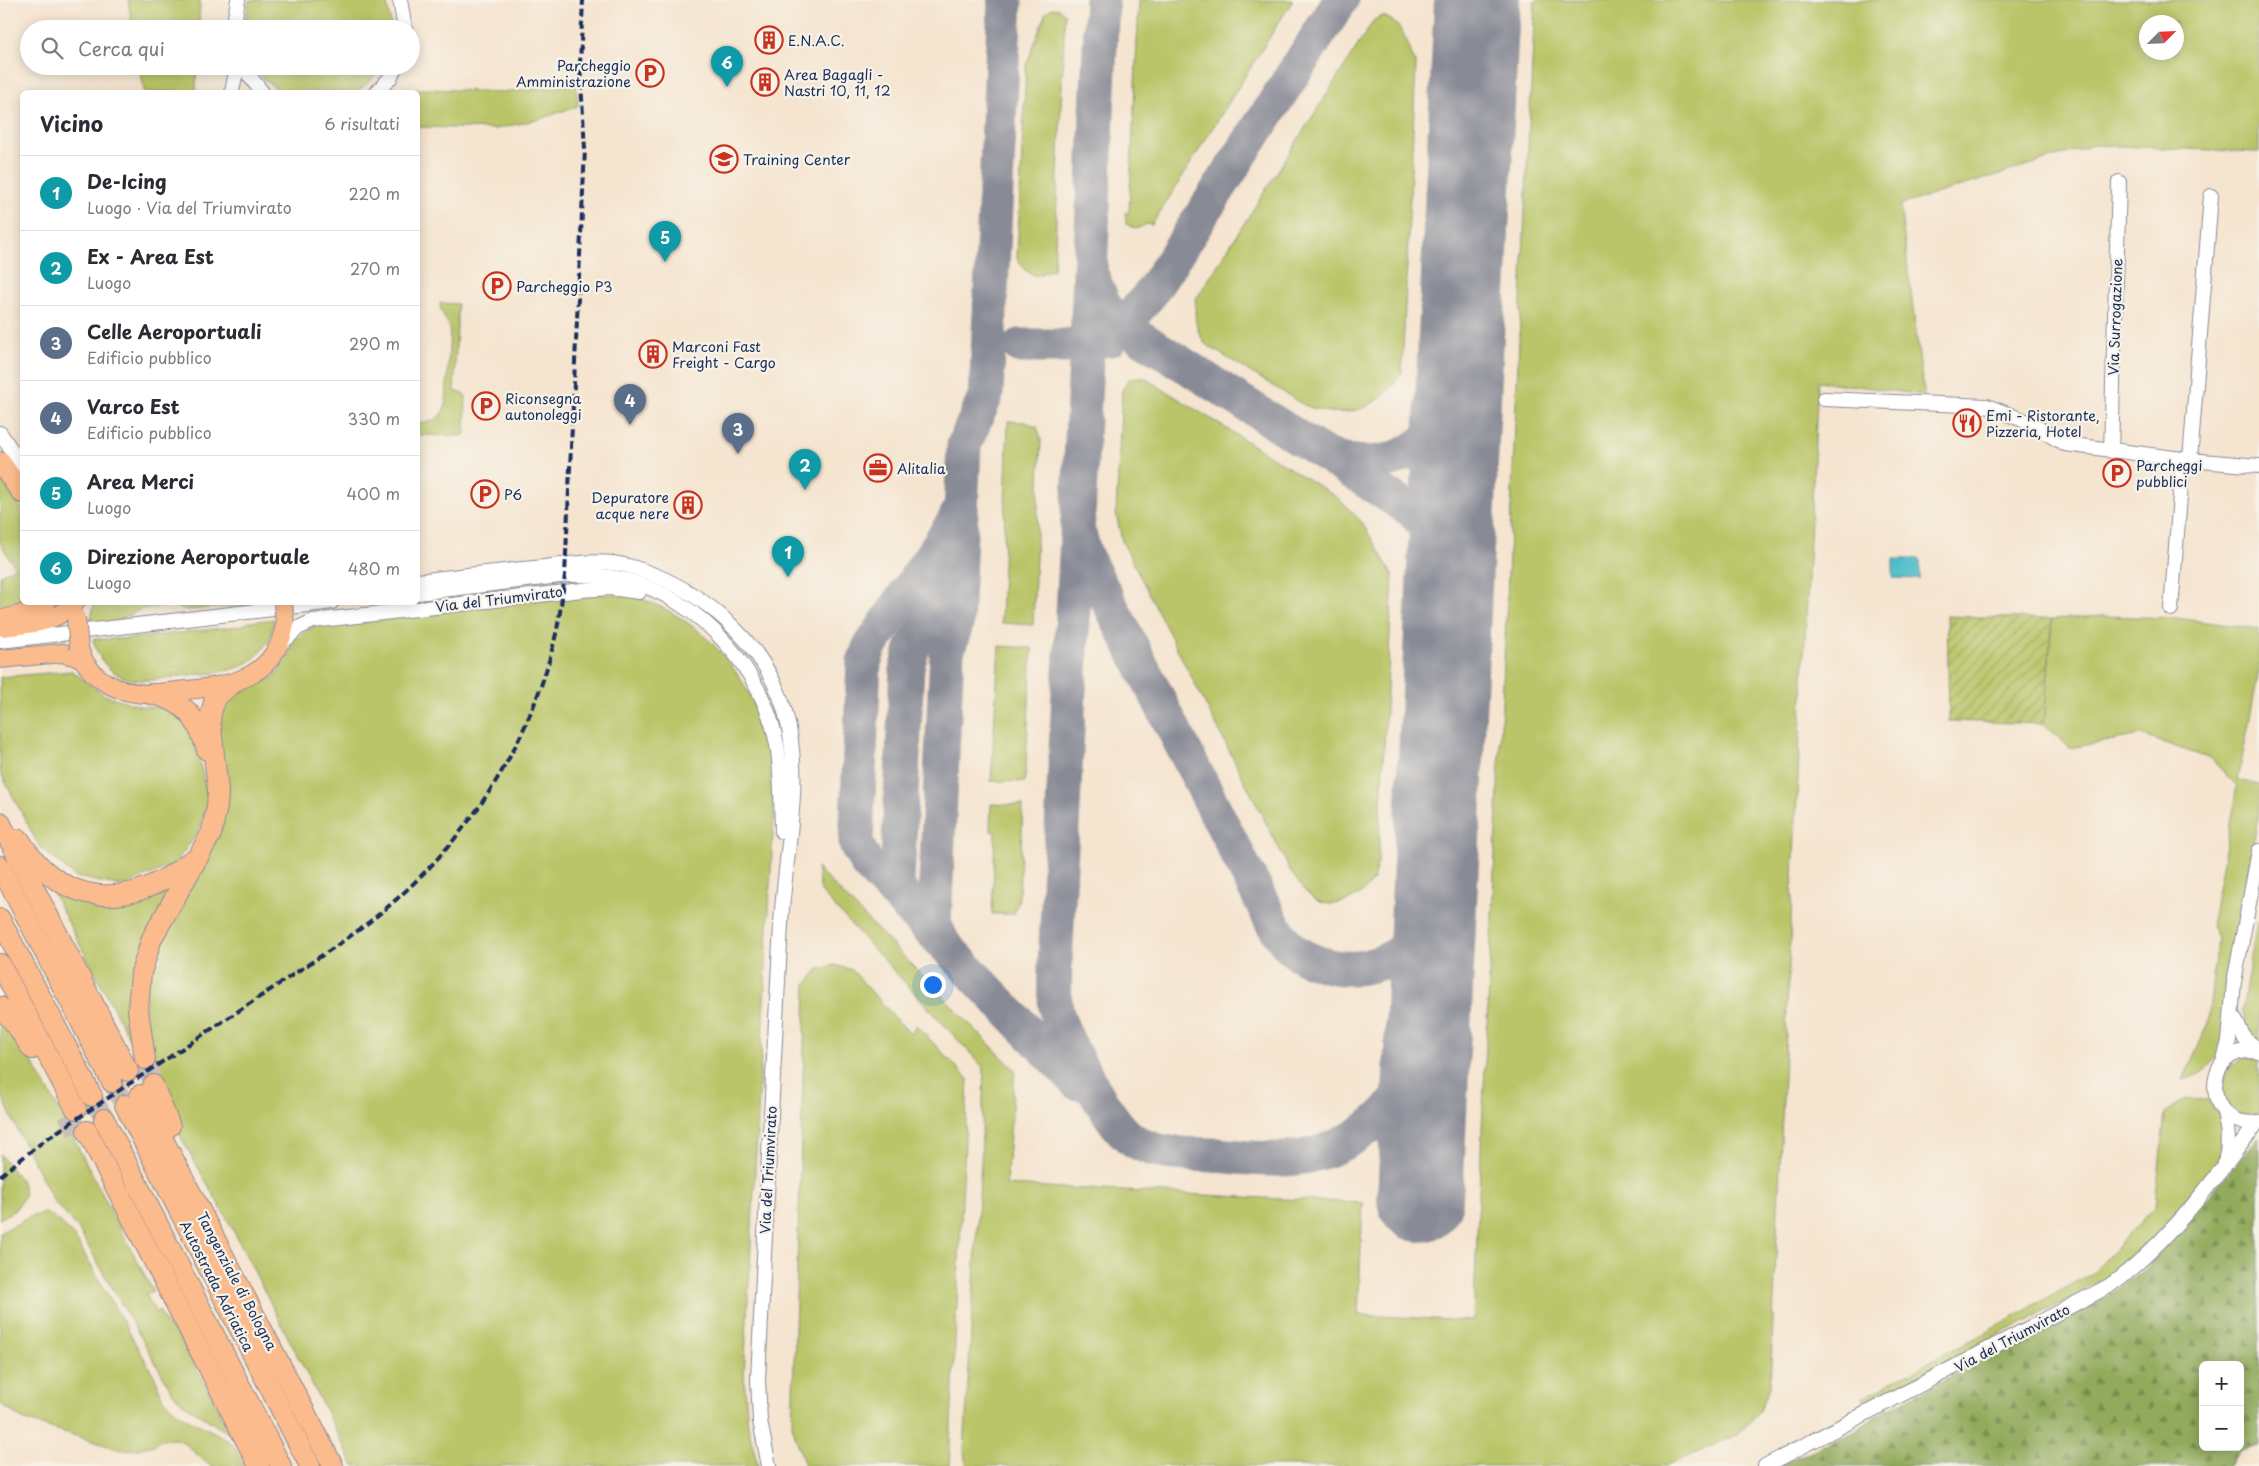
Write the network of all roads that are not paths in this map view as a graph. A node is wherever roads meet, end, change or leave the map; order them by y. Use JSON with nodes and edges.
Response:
{"nodes":[{"id":1,"x":238,"y":0,"type":"edge"},
{"id":2,"x":400,"y":0,"type":"edge"},
{"id":3,"x":235,"y":20,"type":"edge"},
{"id":4,"x":403,"y":20,"type":"edge"},
{"id":5,"x":235,"y":75,"type":"edge"},
{"id":6,"x":249,"y":75,"type":"edge"},
{"id":7,"x":392,"y":75,"type":"edge"},
{"id":8,"x":232,"y":90,"type":"edge"},
{"id":9,"x":260,"y":90,"type":"edge"},
{"id":10,"x":379,"y":90,"type":"edge"},
{"id":11,"x":2119,"y":182,"type":"dead end"},
{"id":12,"x":2211,"y":196,"type":"dead end"},
{"id":13,"x":1824,"y":399,"type":"dead end"},
{"id":14,"x":0,"y":433,"type":"edge"},
{"id":15,"x":2111,"y":451,"type":"junction"},
{"id":16,"x":2186,"y":460,"type":"junction"},
{"id":17,"x":0,"y":462,"type":"edge"},
{"id":18,"x":20,"y":463,"type":"edge"},
{"id":19,"x":2259,"y":466,"type":"edge"},
{"id":20,"x":20,"y":491,"type":"edge"},
{"id":21,"x":649,"y":573,"type":"junction"},
{"id":22,"x":569,"y":575,"type":"junction"},
{"id":23,"x":420,"y":581,"type":"edge"},
{"id":24,"x":420,"y":593,"type":"edge"},
{"id":25,"x":671,"y":600,"type":"junction"},
{"id":26,"x":41,"y":605,"type":"edge"},
{"id":27,"x":283,"y":605,"type":"edge"},
{"id":28,"x":306,"y":605,"type":"edge"},
{"id":29,"x":78,"y":608,"type":"edge"},
{"id":30,"x":2171,"y":609,"type":"dead end"},
{"id":31,"x":0,"y":621,"type":"edge"},
{"id":32,"x":0,"y":627,"type":"edge"},
{"id":33,"x":0,"y":640,"type":"edge"},
{"id":34,"x":277,"y":648,"type":"junction"},
{"id":35,"x":81,"y":653,"type":"junction"},
{"id":36,"x":0,"y":659,"type":"edge"},
{"id":37,"x":232,"y":684,"type":"junction"},
{"id":38,"x":151,"y":694,"type":"junction"},
{"id":39,"x":217,"y":780,"type":"junction"},
{"id":40,"x":0,"y":808,"type":"edge"},
{"id":41,"x":0,"y":822,"type":"edge"},
{"id":42,"x":2259,"y":851,"type":"edge"},
{"id":43,"x":201,"y":852,"type":"junction"},
{"id":44,"x":0,"y":866,"type":"edge"},
{"id":45,"x":784,"y":874,"type":"junction"},
{"id":46,"x":0,"y":919,"type":"edge"},
{"id":47,"x":0,"y":964,"type":"edge"},
{"id":48,"x":0,"y":1007,"type":"edge"},
{"id":49,"x":2232,"y":1012,"type":"junction"},
{"id":50,"x":2259,"y":1051,"type":"edge"},
{"id":51,"x":145,"y":1059,"type":"tunnel mouth"},
{"id":52,"x":2223,"y":1063,"type":"junction"},
{"id":53,"x":139,"y":1095,"type":"joint"},
{"id":54,"x":92,"y":1096,"type":"tunnel mouth"},
{"id":55,"x":2224,"y":1112,"type":"junction"},
{"id":56,"x":104,"y":1119,"type":"tunnel mouth"},
{"id":57,"x":2258,"y":1122,"type":"edge"},
{"id":58,"x":83,"y":1133,"type":"tunnel mouth"},
{"id":59,"x":2224,"y":1166,"type":"junction"},
{"id":60,"x":330,"y":1460,"type":"edge"},
{"id":61,"x":258,"y":1466,"type":"edge"},
{"id":62,"x":281,"y":1466,"type":"edge"},
{"id":63,"x":310,"y":1466,"type":"edge"},
{"id":64,"x":769,"y":1466,"type":"edge"},
{"id":65,"x":1765,"y":1466,"type":"edge"}],
"edges":[{"from":1,"to":3,"type":"street"},
{"from":2,"to":4,"type":"street"},
{"from":5,"to":8,"type":"street"},
{"from":6,"to":9,"type":"street"},
{"from":7,"to":10,"type":"street"},
{"from":11,"to":15,"type":"street","name":"Via Surrogazione"},
{"from":12,"to":16,"type":"street"},
{"from":13,"to":15,"type":"street"},
{"from":14,"to":18,"type":"street"},
{"from":15,"to":16,"type":"street"},
{"from":16,"to":19,"type":"street"},
{"from":16,"to":30,"type":"street"},
{"from":17,"to":20,"type":"highway"},
{"from":21,"to":22,"type":"street","name":"Via del Triumvirato"},
{"from":21,"to":23,"type":"street","name":"Via del Triumvirato"},
{"from":21,"to":45,"type":"street","name":"Via del Triumvirato"},
{"from":22,"to":24,"type":"street","name":"Via del Triumvirato"},
{"from":22,"to":25,"type":"street","name":"Via del Triumvirato"},
{"from":25,"to":34,"type":"street","name":"Via del Triumvirato"},
{"from":25,"to":45,"type":"street","name":"Via del Triumvirato"},
{"from":26,"to":31,"type":"highway"},
{"from":27,"to":34,"type":"main road","name":"Via del Triumvirato","bridge":true},
{"from":28,"to":33,"type":"street"},
{"from":29,"to":32,"type":"main road"},
{"from":29,"to":35,"type":"main road","bridge":true},
{"from":34,"to":37,"type":"main road","name":"Via del Triumvirato"},
{"from":35,"to":36,"type":"main road"},
{"from":35,"to":38,"type":"main road","name":"Via del Triumvirato"},
{"from":37,"to":38,"type":"main road","name":"Via del Triumvirato"},
{"from":37,"to":39,"type":"highway"},
{"from":38,"to":39,"type":"highway"},
{"from":39,"to":43,"type":"highway"},
{"from":40,"to":43,"type":"highway"},
{"from":41,"to":44,"type":"highway"},
{"from":42,"to":49,"type":"street","name":"Via del Triumvirato"},
{"from":43,"to":51,"type":"highway"},
{"from":45,"to":64,"type":"street","name":"Via del Triumvirato"},
{"from":46,"to":54,"type":"highway"},
{"from":47,"to":48,"type":"highway"},
{"from":49,"to":50,"type":"street"},
{"from":49,"to":52,"type":"street","name":"Via del Triumvirato"},
{"from":50,"to":52,"type":"street"},
{"from":52,"to":55,"type":"street","name":"Via del Triumvirato"},
{"from":53,"to":60,"type":"highway","name":"Tangenziale di Bologna"},
{"from":53,"to":63,"type":"highway","name":"Autostrada Adriatica"},
{"from":55,"to":57,"type":"street"},
{"from":55,"to":59,"type":"street","name":"Via del Triumvirato"},
{"from":56,"to":62,"type":"highway","name":"Autostrada Adriatica"},
{"from":57,"to":59,"type":"street","name":"Via del Triumvirato"},
{"from":58,"to":61,"type":"highway"},
{"from":59,"to":65,"type":"street","name":"Via del Triumvirato"}]}
